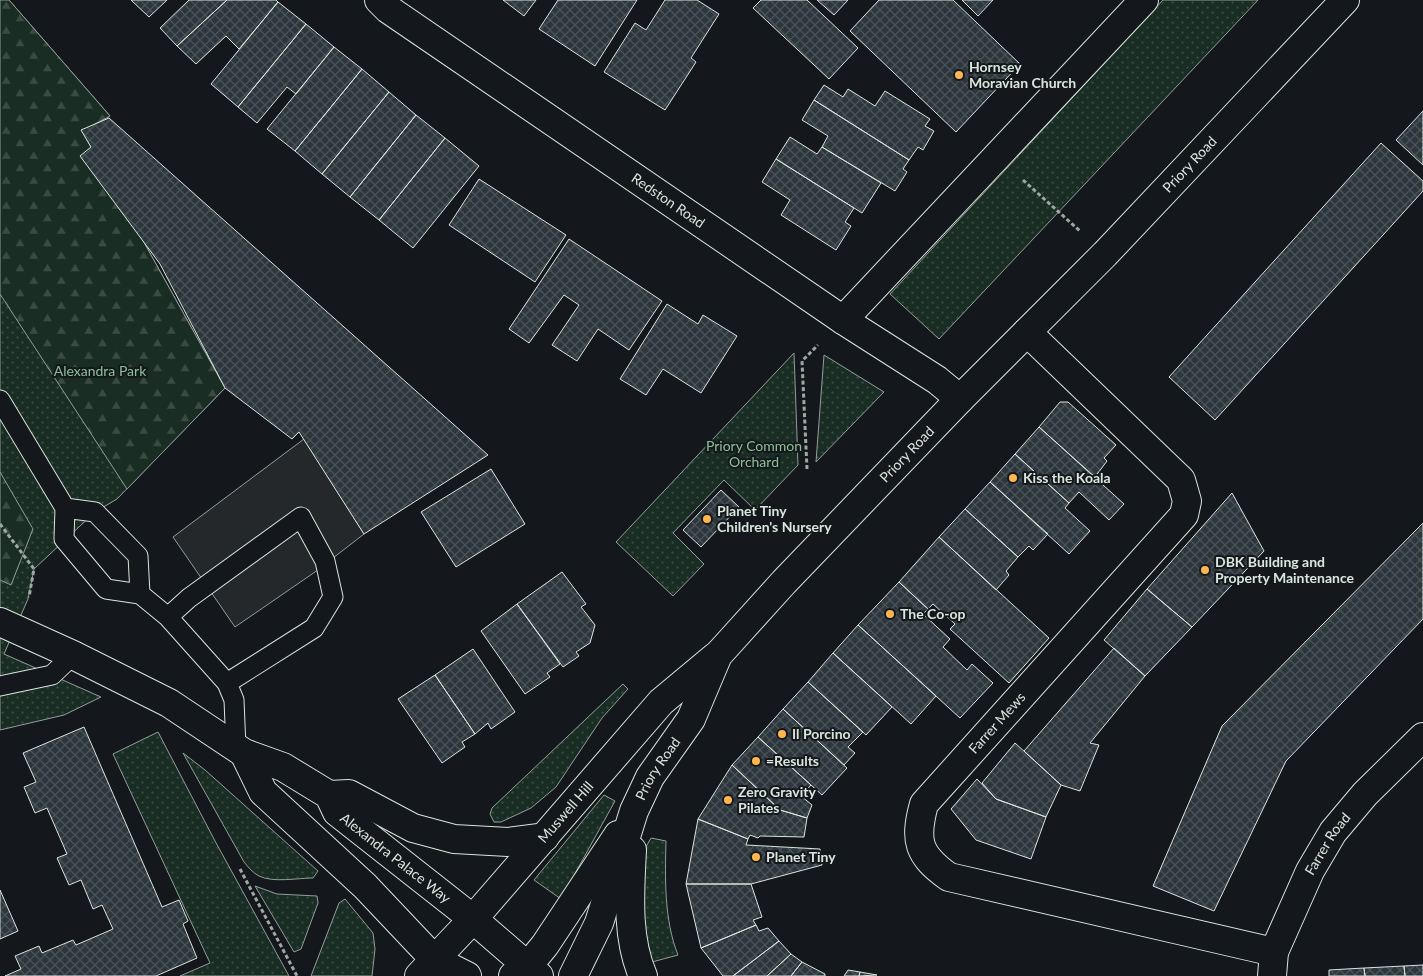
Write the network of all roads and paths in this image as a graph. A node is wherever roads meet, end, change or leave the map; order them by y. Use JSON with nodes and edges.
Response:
{"nodes":[{"id":1,"x":379,"y":0,"type":"edge"},
{"id":2,"x":1144,"y":0,"type":"edge"},
{"id":3,"x":1345,"y":0,"type":"edge"},
{"id":4,"x":996,"y":157,"type":"junction"},
{"id":5,"x":1105,"y":254,"type":"junction"},
{"id":6,"x":844,"y":320,"type":"junction"},
{"id":7,"x":1027,"y":332,"type":"junction"},
{"id":8,"x":960,"y":399,"type":"junction"},
{"id":9,"x":0,"y":400,"type":"edge"},
{"id":10,"x":807,"y":470,"type":"dead end"},
{"id":11,"x":66,"y":508,"type":"junction"},
{"id":12,"x":0,"y":524,"type":"edge"},
{"id":13,"x":140,"y":594,"type":"junction"},
{"id":14,"x":28,"y":599,"type":"dead end"},
{"id":15,"x":168,"y":617,"type":"junction"},
{"id":16,"x":0,"y":622,"type":"edge"},
{"id":17,"x":73,"y":655,"type":"junction"},
{"id":18,"x":718,"y":655,"type":"junction"},
{"id":19,"x":227,"y":683,"type":"junction"},
{"id":20,"x":0,"y":686,"type":"edge"},
{"id":21,"x":1423,"y":737,"type":"edge"},
{"id":22,"x":240,"y":750,"type":"junction"},
{"id":23,"x":329,"y":795,"type":"junction"},
{"id":24,"x":634,"y":811,"type":"junction"},
{"id":25,"x":545,"y":837,"type":"junction"},
{"id":26,"x":240,"y":869,"type":"dead end"},
{"id":27,"x":473,"y":919,"type":"junction"},
{"id":28,"x":1273,"y":964,"type":"edge"},
{"id":29,"x":436,"y":971,"type":"edge"},
{"id":30,"x":527,"y":973,"type":"edge"},
{"id":31,"x":297,"y":976,"type":"edge"},
{"id":32,"x":467,"y":976,"type":"edge"},
{"id":33,"x":573,"y":976,"type":"edge"},
{"id":34,"x":643,"y":976,"type":"edge"}],
"edges":[{"from":1,"to":6,"type":"street","name":"Redston Road"},
{"from":2,"to":4,"type":"street"},
{"from":3,"to":5,"type":"street","name":"Priory Road"},
{"from":4,"to":5,"type":"path"},
{"from":4,"to":6,"type":"street"},
{"from":5,"to":7,"type":"street","name":"Priory Road"},
{"from":6,"to":8,"type":"street","name":"Redston Road"},
{"from":6,"to":10,"type":"path"},
{"from":7,"to":8,"type":"street","name":"Priory Road"},
{"from":7,"to":28,"type":"street","name":"Farrer Mews"},
{"from":8,"to":18,"type":"street","name":"Priory Road"},
{"from":9,"to":11,"type":"lane"},
{"from":11,"to":13,"type":"lane"},
{"from":11,"to":13,"type":"lane"},
{"from":12,"to":14,"type":"path"},
{"from":13,"to":15,"type":"lane"},
{"from":15,"to":19,"type":"lane"},
{"from":15,"to":19,"type":"lane"},
{"from":16,"to":17,"type":"street","name":"Alexandra Palace Way"},
{"from":17,"to":20,"type":"lane"},
{"from":17,"to":22,"type":"street","name":"Alexandra Palace Way"},
{"from":18,"to":24,"type":"street","name":"Priory Road"},
{"from":18,"to":25,"type":"street","name":"Muswell Hill"},
{"from":19,"to":22,"type":"lane"},
{"from":21,"to":28,"type":"street","name":"Farrer Road"},
{"from":22,"to":23,"type":"street","name":"Alexandra Palace Way"},
{"from":22,"to":29,"type":"street"},
{"from":23,"to":25,"type":"street"},
{"from":23,"to":27,"type":"street","name":"Alexandra Palace Way"},
{"from":24,"to":30,"type":"street"},
{"from":24,"to":33,"type":"street","name":"Priory Road"},
{"from":24,"to":34,"type":"street"},
{"from":25,"to":27,"type":"street","name":"Muswell Hill"},
{"from":26,"to":31,"type":"path"},
{"from":27,"to":29,"type":"street","name":"Muswell Hill"},
{"from":27,"to":30,"type":"street","name":"Alexandra Palace Way"},
{"from":29,"to":32,"type":"street"}]}
